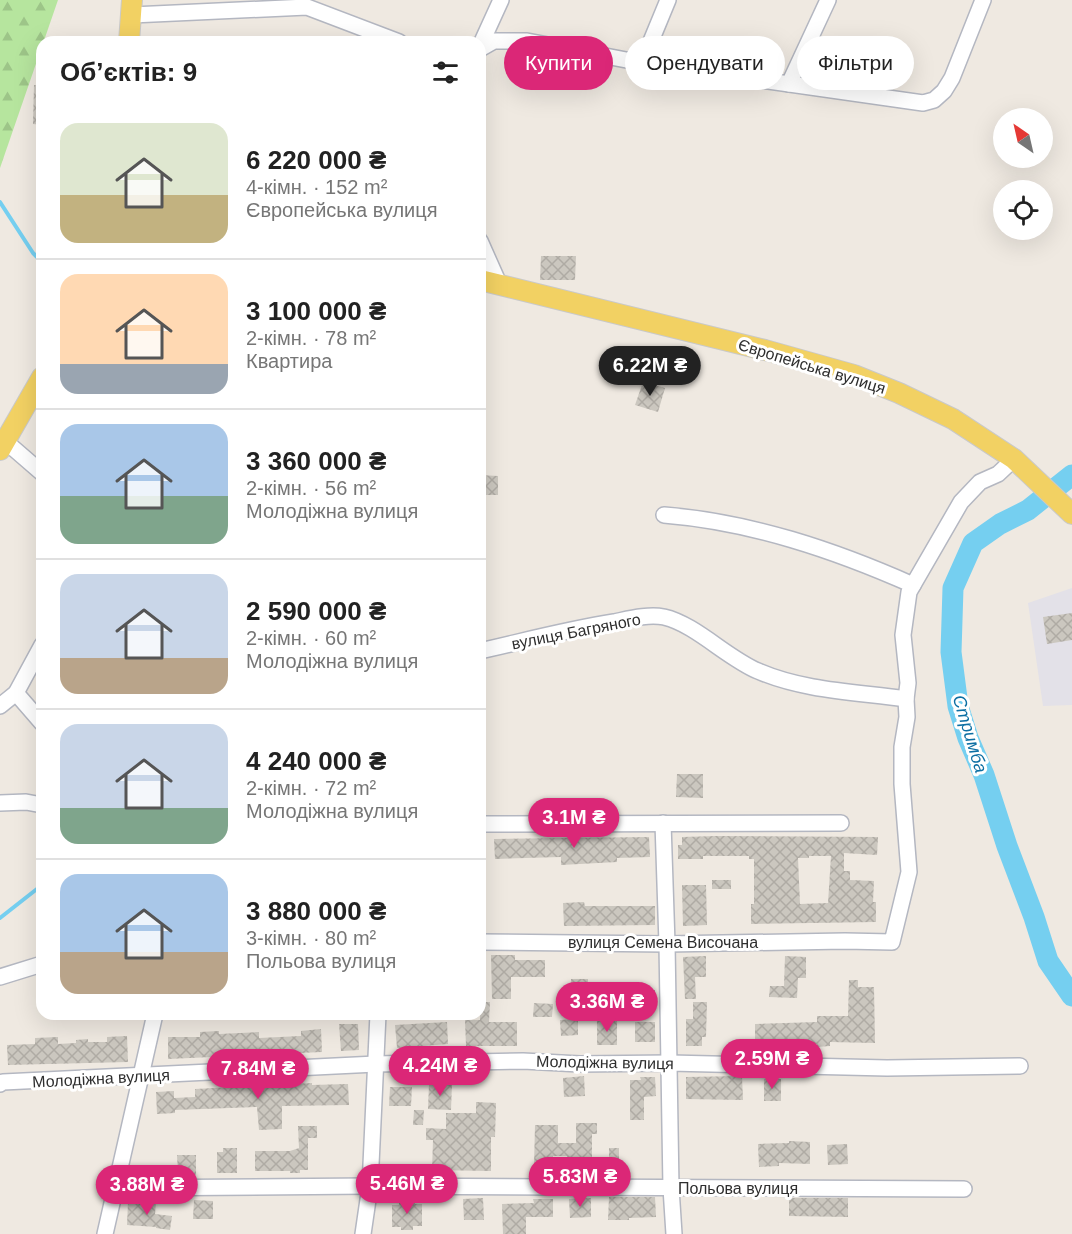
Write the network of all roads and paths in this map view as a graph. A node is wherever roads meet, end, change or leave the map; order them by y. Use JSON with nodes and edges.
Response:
{"nodes":[{"id":1,"x":501,"y":0,"type":"edge"},
{"id":2,"x":668,"y":0,"type":"edge"},
{"id":3,"x":828,"y":0,"type":"edge"},
{"id":4,"x":983,"y":0,"type":"edge"},
{"id":5,"x":309,"y":3,"type":"edge"},
{"id":6,"x":132,"y":11,"type":"edge"},
{"id":7,"x":130,"y":36,"type":"edge"},
{"id":8,"x":134,"y":36,"type":"edge"},
{"id":9,"x":385,"y":36,"type":"edge"},
{"id":10,"x":485,"y":36,"type":"edge"},
{"id":11,"x":653,"y":36,"type":"edge"},
{"id":12,"x":486,"y":44,"type":"edge"},
{"id":13,"x":625,"y":60,"type":"edge"},
{"id":14,"x":785,"y":83,"type":"edge"},
{"id":15,"x":789,"y":84,"type":"junction"},
{"id":16,"x":486,"y":254,"type":"edge"},
{"id":17,"x":486,"y":282,"type":"edge"},
{"id":18,"x":500,"y":286,"type":"junction"},
{"id":19,"x":36,"y":388,"type":"edge"},
{"id":20,"x":3,"y":446,"type":"edge"},
{"id":21,"x":1014,"y":459,"type":"junction"},
{"id":22,"x":36,"y":469,"type":"edge"},
{"id":23,"x":1069,"y":510,"type":"edge"},
{"id":24,"x":664,"y":515,"type":"dead end"},
{"id":25,"x":913,"y":585,"type":"junction"},
{"id":26,"x":486,"y":650,"type":"edge"},
{"id":27,"x":36,"y":656,"type":"edge"},
{"id":28,"x":16,"y":693,"type":"junction"},
{"id":29,"x":906,"y":699,"type":"junction"},
{"id":30,"x":0,"y":706,"type":"edge"},
{"id":31,"x":36,"y":716,"type":"edge"},
{"id":32,"x":0,"y":803,"type":"edge"},
{"id":33,"x":36,"y":804,"type":"edge"},
{"id":34,"x":663,"y":823,"type":"junction"},
{"id":35,"x":841,"y":823,"type":"dead end"},
{"id":36,"x":486,"y":824,"type":"edge"},
{"id":37,"x":486,"y":942,"type":"edge"},
{"id":38,"x":667,"y":944,"type":"junction"},
{"id":39,"x":36,"y":966,"type":"edge"},
{"id":40,"x":0,"y":977,"type":"edge"},
{"id":41,"x":155,"y":1020,"type":"edge"},
{"id":42,"x":378,"y":1020,"type":"edge"},
{"id":43,"x":670,"y":1063,"type":"junction"},
{"id":44,"x":376,"y":1064,"type":"junction"},
{"id":45,"x":1020,"y":1066,"type":"dead end"},
{"id":46,"x":142,"y":1076,"type":"junction"},
{"id":47,"x":0,"y":1084,"type":"edge"},
{"id":48,"x":370,"y":1186,"type":"junction"},
{"id":49,"x":116,"y":1188,"type":"junction"},
{"id":50,"x":671,"y":1188,"type":"junction"},
{"id":51,"x":964,"y":1189,"type":"dead end"},
{"id":52,"x":105,"y":1234,"type":"edge"},
{"id":53,"x":363,"y":1234,"type":"edge"},
{"id":54,"x":674,"y":1234,"type":"edge"}],
"edges":[{"from":1,"to":10,"type":"street"},
{"from":2,"to":11,"type":"street"},
{"from":3,"to":15,"type":"street"},
{"from":4,"to":15,"type":"street"},
{"from":5,"to":6,"type":"street"},
{"from":5,"to":9,"type":"street"},
{"from":6,"to":7,"type":"main road"},
{"from":6,"to":8,"type":"main road"},
{"from":12,"to":13,"type":"street"},
{"from":14,"to":15,"type":"street"},
{"from":16,"to":18,"type":"street"},
{"from":17,"to":18,"type":"main road","name":"Європейська вулиця"},
{"from":18,"to":21,"type":"main road","name":"Європейська вулиця"},
{"from":19,"to":20,"type":"main road"},
{"from":20,"to":22,"type":"street"},
{"from":21,"to":23,"type":"main road","name":"Європейська вулиця"},
{"from":21,"to":25,"type":"street"},
{"from":24,"to":25,"type":"street"},
{"from":25,"to":29,"type":"street"},
{"from":26,"to":29,"type":"street","name":"вулиця Багряного"},
{"from":27,"to":28,"type":"street"},
{"from":28,"to":30,"type":"street"},
{"from":28,"to":31,"type":"street"},
{"from":29,"to":38,"type":"street","name":"вулиця Семена Височана"},
{"from":32,"to":33,"type":"street"},
{"from":34,"to":35,"type":"street"},
{"from":34,"to":36,"type":"street"},
{"from":34,"to":38,"type":"street"},
{"from":37,"to":38,"type":"street","name":"вулиця Семена Височана"},
{"from":38,"to":43,"type":"street"},
{"from":39,"to":40,"type":"street"},
{"from":41,"to":46,"type":"street"},
{"from":42,"to":44,"type":"street"},
{"from":43,"to":44,"type":"street","name":"Молодіжна вулиця"},
{"from":43,"to":45,"type":"street","name":"Молодіжна вулиця"},
{"from":43,"to":50,"type":"street"},
{"from":44,"to":46,"type":"street","name":"Молодіжна вулиця"},
{"from":44,"to":48,"type":"street"},
{"from":46,"to":47,"type":"street","name":"Молодіжна вулиця"},
{"from":46,"to":49,"type":"street"},
{"from":48,"to":49,"type":"street","name":"Польова вулиця"},
{"from":48,"to":50,"type":"street","name":"Польова вулиця"},
{"from":48,"to":53,"type":"street"},
{"from":49,"to":52,"type":"street"},
{"from":50,"to":51,"type":"street","name":"Польова вулиця"},
{"from":50,"to":54,"type":"street"}]}
